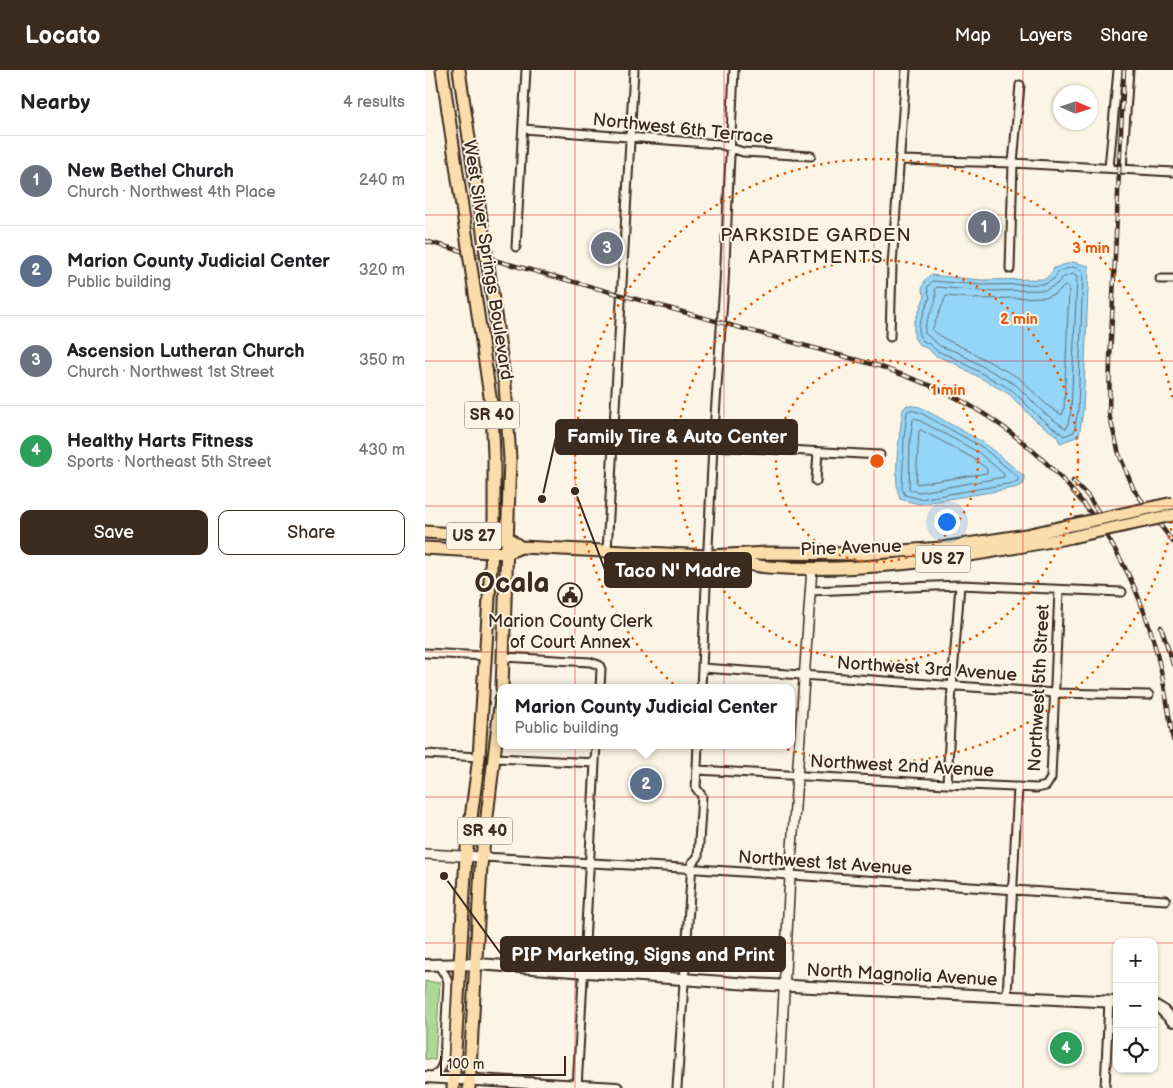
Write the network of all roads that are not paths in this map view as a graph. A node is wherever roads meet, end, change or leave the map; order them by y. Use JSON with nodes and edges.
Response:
{"nodes":[{"id":1,"x":442,"y":70,"type":"edge"},
{"id":2,"x":459,"y":70,"type":"edge"},
{"id":3,"x":526,"y":70,"type":"edge"},
{"id":4,"x":634,"y":70,"type":"edge"},
{"id":5,"x":735,"y":70,"type":"edge"},
{"id":6,"x":906,"y":70,"type":"edge"},
{"id":7,"x":1118,"y":70,"type":"edge"},
{"id":8,"x":1129,"y":70,"type":"edge"},
{"id":9,"x":1020,"y":85,"type":"dead end"},
{"id":10,"x":523,"y":129,"type":"junction"},
{"id":11,"x":631,"y":136,"type":"junction"},
{"id":12,"x":730,"y":147,"type":"junction"},
{"id":13,"x":811,"y":156,"type":"dead end"},
{"id":14,"x":900,"y":160,"type":"junction"},
{"id":15,"x":1013,"y":163,"type":"junction"},
{"id":16,"x":1109,"y":168,"type":"junction"},
{"id":17,"x":1122,"y":169,"type":"junction"},
{"id":18,"x":1173,"y":172,"type":"edge"},
{"id":19,"x":516,"y":247,"type":"dead end"},
{"id":20,"x":1010,"y":269,"type":"dead end"},
{"id":21,"x":1161,"y":279,"type":"dead end"},
{"id":22,"x":1173,"y":279,"type":"edge"},
{"id":23,"x":890,"y":337,"type":"dead end"},
{"id":24,"x":713,"y":446,"type":"junction"},
{"id":25,"x":818,"y":452,"type":"junction"},
{"id":26,"x":879,"y":455,"type":"dead end"},
{"id":27,"x":816,"y":481,"type":"dead end"},
{"id":28,"x":1173,"y":504,"type":"edge"},
{"id":29,"x":1173,"y":515,"type":"edge"},
{"id":30,"x":1069,"y":531,"type":"junction"},
{"id":31,"x":425,"y":532,"type":"edge"},
{"id":32,"x":493,"y":537,"type":"junction"},
{"id":33,"x":508,"y":538,"type":"junction"},
{"id":34,"x":520,"y":547,"type":"junction"},
{"id":35,"x":425,"y":548,"type":"edge"},
{"id":36,"x":607,"y":550,"type":"junction"},
{"id":37,"x":492,"y":552,"type":"junction"},
{"id":38,"x":507,"y":553,"type":"junction"},
{"id":39,"x":707,"y":556,"type":"junction"},
{"id":40,"x":812,"y":568,"type":"junction"},
{"id":41,"x":960,"y":585,"type":"junction"},
{"id":42,"x":1059,"y":590,"type":"junction"},
{"id":43,"x":810,"y":591,"type":"junction"},
{"id":44,"x":1122,"y":592,"type":"dead end"},
{"id":45,"x":425,"y":654,"type":"edge"},
{"id":46,"x":485,"y":656,"type":"junction"},
{"id":47,"x":504,"y":657,"type":"junction"},
{"id":48,"x":703,"y":668,"type":"junction"},
{"id":49,"x":804,"y":674,"type":"junction"},
{"id":50,"x":502,"y":684,"type":"edge"},
{"id":51,"x":600,"y":684,"type":"edge"},
{"id":52,"x":701,"y":684,"type":"edge"},
{"id":53,"x":952,"y":687,"type":"junction"},
{"id":54,"x":1055,"y":693,"type":"junction"},
{"id":55,"x":1149,"y":695,"type":"dead end"},
{"id":56,"x":483,"y":706,"type":"junction"},
{"id":57,"x":497,"y":738,"type":"edge"},
{"id":58,"x":596,"y":749,"type":"edge"},
{"id":59,"x":698,"y":749,"type":"edge"},
{"id":60,"x":425,"y":754,"type":"edge"},
{"id":61,"x":479,"y":757,"type":"junction"},
{"id":62,"x":495,"y":758,"type":"junction"},
{"id":63,"x":595,"y":763,"type":"junction"},
{"id":64,"x":697,"y":770,"type":"junction"},
{"id":65,"x":798,"y":776,"type":"junction"},
{"id":66,"x":947,"y":784,"type":"junction"},
{"id":67,"x":1046,"y":786,"type":"joint"},
{"id":68,"x":1018,"y":787,"type":"junction"},
{"id":69,"x":488,"y":808,"type":"junction"},
{"id":70,"x":425,"y":854,"type":"edge"},
{"id":71,"x":466,"y":856,"type":"junction"},
{"id":72,"x":482,"y":857,"type":"junction"},
{"id":73,"x":589,"y":863,"type":"junction"},
{"id":74,"x":691,"y":870,"type":"junction"},
{"id":75,"x":790,"y":876,"type":"junction"},
{"id":76,"x":1011,"y":890,"type":"junction"},
{"id":77,"x":1166,"y":900,"type":"dead end"},
{"id":78,"x":425,"y":964,"type":"edge"},
{"id":79,"x":477,"y":964,"type":"junction"},
{"id":80,"x":438,"y":965,"type":"junction"},
{"id":81,"x":460,"y":965,"type":"junction"},
{"id":82,"x":583,"y":973,"type":"junction"},
{"id":83,"x":684,"y":978,"type":"junction"},
{"id":84,"x":784,"y":986,"type":"junction"},
{"id":85,"x":1007,"y":996,"type":"junction"},
{"id":86,"x":1113,"y":1001,"type":"edge"},
{"id":87,"x":1158,"y":1007,"type":"edge"},
{"id":88,"x":1173,"y":1021,"type":"edge"},
{"id":89,"x":429,"y":1078,"type":"edge"},
{"id":90,"x":453,"y":1084,"type":"edge"},
{"id":91,"x":470,"y":1084,"type":"edge"},
{"id":92,"x":577,"y":1087,"type":"edge"},
{"id":93,"x":617,"y":1088,"type":"edge"},
{"id":94,"x":677,"y":1088,"type":"edge"},
{"id":95,"x":779,"y":1088,"type":"edge"},
{"id":96,"x":1105,"y":1088,"type":"edge"}],
"edges":[{"from":1,"to":32,"type":"main road","name":"West Silver Springs Boulevard","number":"SR 40","bridge":true},
{"from":2,"to":33,"type":"main road","name":"West Silver Springs Boulevard","number":"SR 40","bridge":true},
{"from":3,"to":10,"type":"street"},
{"from":4,"to":11,"type":"street"},
{"from":5,"to":12,"type":"street"},
{"from":6,"to":14,"type":"street"},
{"from":7,"to":16,"type":"street"},
{"from":8,"to":17,"type":"street"},
{"from":9,"to":15,"type":"street"},
{"from":10,"to":11,"type":"street","name":"Northwest 6th Terrace"},
{"from":10,"to":19,"type":"street"},
{"from":11,"to":12,"type":"street","name":"Northwest 6th Terrace"},
{"from":11,"to":36,"type":"street"},
{"from":12,"to":13,"type":"street","name":"Northwest 6th Terrace"},
{"from":12,"to":24,"type":"street"},
{"from":14,"to":15,"type":"street"},
{"from":14,"to":23,"type":"street"},
{"from":15,"to":16,"type":"street"},
{"from":15,"to":20,"type":"street"},
{"from":16,"to":17,"type":"street"},
{"from":17,"to":18,"type":"street"},
{"from":21,"to":22,"type":"street"},
{"from":24,"to":25,"type":"street"},
{"from":24,"to":39,"type":"street"},
{"from":25,"to":26,"type":"street"},
{"from":25,"to":27,"type":"street"},
{"from":28,"to":30,"type":"main road","name":"Pine Avenue","number":"US 27","bridge":true},
{"from":29,"to":30,"type":"main road","name":"Pine Avenue","number":"US 27","bridge":true},
{"from":30,"to":39,"type":"main road","name":"Pine Avenue","number":"US 27"},
{"from":30,"to":40,"type":"main road","name":"Pine Avenue","number":"US 27"},
{"from":31,"to":32,"type":"main road","number":"US 27"},
{"from":32,"to":33,"type":"main road","number":"US 27"},
{"from":32,"to":37,"type":"main road","name":"West Silver Springs Boulevard","number":"SR 40"},
{"from":33,"to":34,"type":"main road","number":"US 27"},
{"from":33,"to":38,"type":"main road","name":"West Silver Springs Boulevard","number":"SR 40"},
{"from":34,"to":36,"type":"main road","name":"Pine Avenue","number":"US 27"},
{"from":34,"to":38,"type":"main road","name":"Pine Avenue","number":"US 27"},
{"from":35,"to":37,"type":"main road","name":"Pine Avenue","number":"US 27"},
{"from":36,"to":39,"type":"main road","name":"Pine Avenue","number":"US 27"},
{"from":37,"to":38,"type":"main road","name":"Pine Avenue","number":"US 27"},
{"from":37,"to":46,"type":"main road","name":"West Silver Springs Boulevard","number":"SR 40"},
{"from":38,"to":47,"type":"main road","name":"West Silver Springs Boulevard","number":"SR 40"},
{"from":39,"to":40,"type":"main road","name":"Pine Avenue","number":"US 27"},
{"from":39,"to":48,"type":"street"},
{"from":40,"to":43,"type":"street"},
{"from":41,"to":42,"type":"street"},
{"from":41,"to":43,"type":"street"},
{"from":41,"to":53,"type":"street"},
{"from":42,"to":44,"type":"street"},
{"from":42,"to":54,"type":"street","name":"Northwest 5th Street"},
{"from":43,"to":49,"type":"street"},
{"from":45,"to":46,"type":"street"},
{"from":46,"to":56,"type":"main road","name":"West Silver Springs Boulevard","number":"SR 40"},
{"from":47,"to":50,"type":"main road","name":"West Silver Springs Boulevard","number":"SR 40"},
{"from":47,"to":51,"type":"street"},
{"from":48,"to":49,"type":"street","name":"Northwest 3rd Avenue"},
{"from":48,"to":52,"type":"street"},
{"from":49,"to":53,"type":"street","name":"Northwest 3rd Avenue"},
{"from":49,"to":65,"type":"street"},
{"from":53,"to":54,"type":"street","name":"Northwest 3rd Avenue"},
{"from":53,"to":66,"type":"street"},
{"from":54,"to":55,"type":"street","name":"Northwest 3rd Avenue"},
{"from":54,"to":67,"type":"street","name":"Northwest 5th Street"},
{"from":56,"to":61,"type":"main road","name":"West Silver Springs Boulevard","number":"SR 40"},
{"from":56,"to":62,"type":"main road"},
{"from":57,"to":62,"type":"main road","number":"SR 40"},
{"from":58,"to":63,"type":"street"},
{"from":59,"to":64,"type":"street"},
{"from":60,"to":61,"type":"street"},
{"from":61,"to":69,"type":"main road"},
{"from":61,"to":71,"type":"main road","name":"West Silver Springs Boulevard","number":"SR 40"},
{"from":62,"to":63,"type":"street"},
{"from":62,"to":69,"type":"main road","number":"SR 40"},
{"from":63,"to":73,"type":"street"},
{"from":64,"to":65,"type":"street","name":"Northwest 2nd Avenue"},
{"from":64,"to":74,"type":"street"},
{"from":65,"to":66,"type":"street","name":"Northwest 2nd Avenue"},
{"from":65,"to":75,"type":"street"},
{"from":66,"to":68,"type":"street","name":"Northwest 2nd Avenue"},
{"from":67,"to":68,"type":"street","name":"Northwest 2nd Avenue"},
{"from":68,"to":76,"type":"street","name":"Northwest 5th Street"},
{"from":69,"to":72,"type":"main road","number":"SR 40"},
{"from":70,"to":71,"type":"street"},
{"from":71,"to":72,"type":"street"},
{"from":71,"to":81,"type":"main road","name":"West Silver Springs Boulevard","number":"SR 40"},
{"from":72,"to":73,"type":"street","name":"Northwest 1st Avenue"},
{"from":72,"to":79,"type":"main road","number":"SR 40"},
{"from":73,"to":74,"type":"street","name":"Northwest 1st Avenue"},
{"from":73,"to":82,"type":"street"},
{"from":74,"to":75,"type":"street","name":"Northwest 1st Avenue"},
{"from":74,"to":83,"type":"street"},
{"from":75,"to":76,"type":"street","name":"Northwest 1st Avenue"},
{"from":75,"to":84,"type":"street"},
{"from":76,"to":77,"type":"street","name":"Northwest 1st Avenue"},
{"from":76,"to":85,"type":"street","name":"Northwest 5th Street"},
{"from":78,"to":80,"type":"main road","name":"North Magnolia Avenue"},
{"from":79,"to":81,"type":"main road","name":"North Magnolia Avenue"},
{"from":79,"to":82,"type":"main road","name":"North Magnolia Avenue"},
{"from":79,"to":91,"type":"main road","number":"SR 40"},
{"from":80,"to":81,"type":"main road","name":"North Magnolia Avenue"},
{"from":80,"to":89,"type":"street"},
{"from":81,"to":90,"type":"main road","number":"SR 40"},
{"from":82,"to":83,"type":"main road","name":"North Magnolia Avenue"},
{"from":82,"to":92,"type":"street"},
{"from":83,"to":84,"type":"main road","name":"North Magnolia Avenue"},
{"from":83,"to":94,"type":"street"},
{"from":84,"to":85,"type":"main road","name":"North Magnolia Avenue"},
{"from":84,"to":95,"type":"street"},
{"from":85,"to":86,"type":"main road","name":"North Magnolia Avenue"},
{"from":86,"to":96,"type":"street"},
{"from":87,"to":88,"type":"main road"},
{"from":89,"to":90,"type":"main road"},
{"from":90,"to":91,"type":"main road"},
{"from":91,"to":92,"type":"main road"},
{"from":92,"to":93,"type":"main road"}]}
